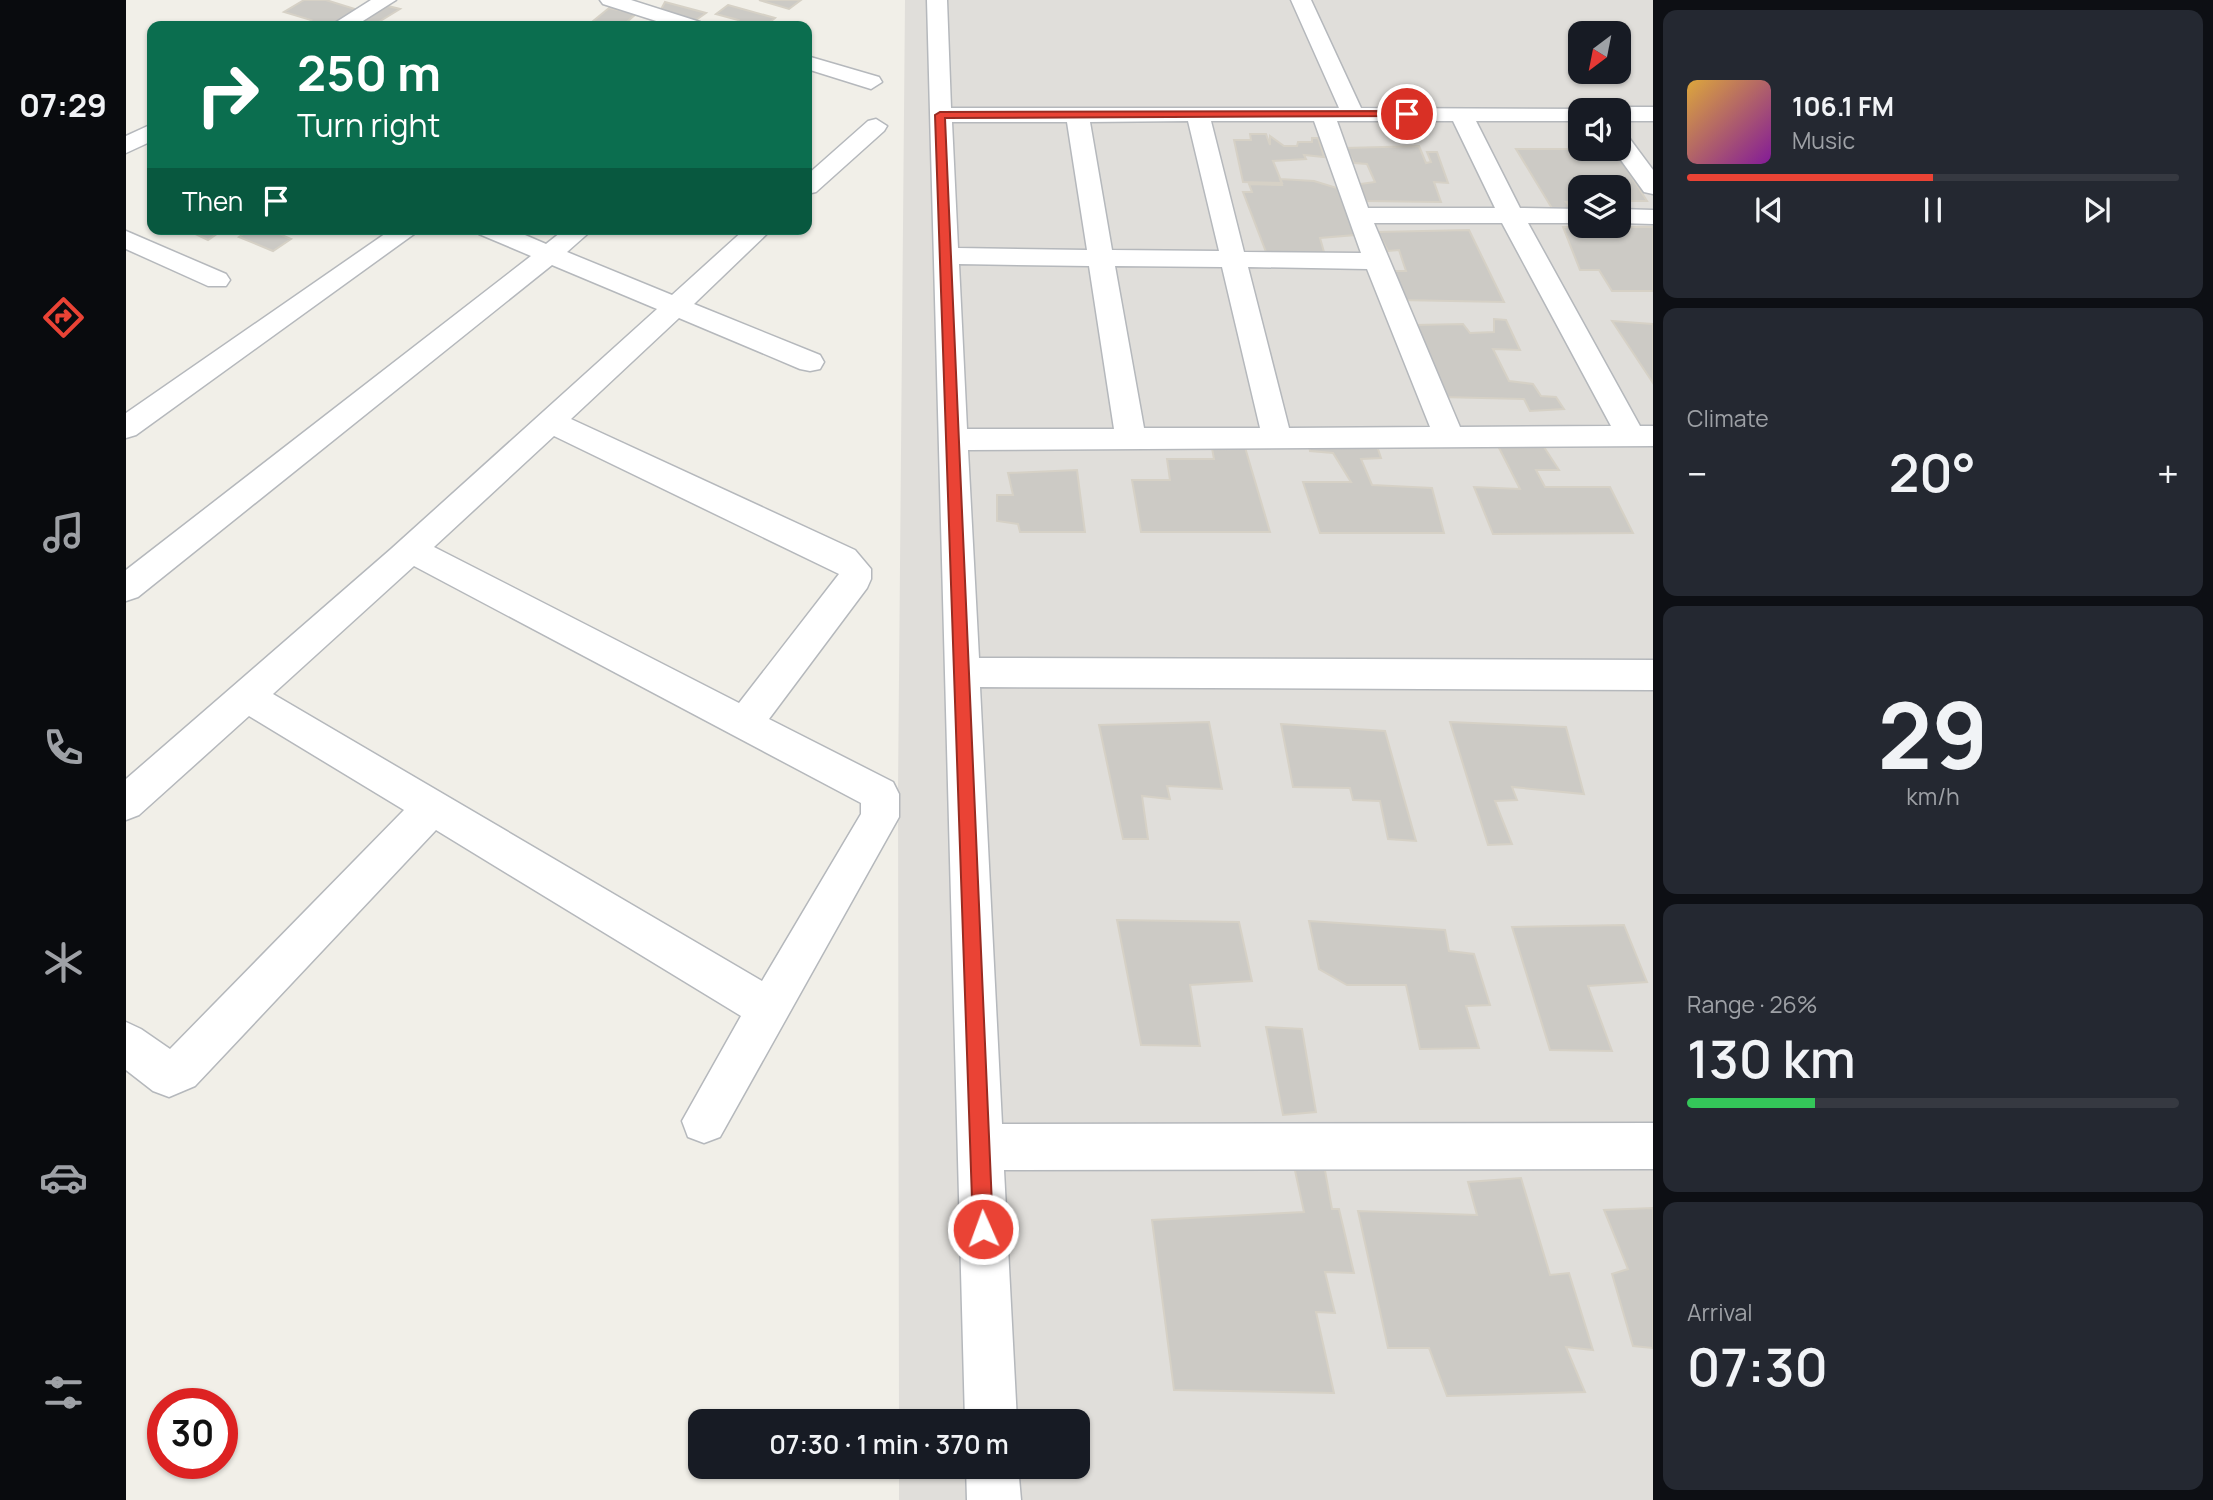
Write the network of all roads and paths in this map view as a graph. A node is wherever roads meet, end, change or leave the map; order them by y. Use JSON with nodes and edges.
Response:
{"nodes":[{"id":1,"x":354,"y":0,"type":"edge"},
{"id":2,"x":610,"y":0,"type":"edge"},
{"id":3,"x":937,"y":0,"type":"edge"},
{"id":4,"x":1301,"y":0,"type":"edge"},
{"id":5,"x":380,"y":4,"type":"edge"},
{"id":6,"x":349,"y":21,"type":"edge"},
{"id":7,"x":677,"y":21,"type":"edge"},
{"id":8,"x":812,"y":64,"type":"edge"},
{"id":9,"x":871,"y":82,"type":"dead end"},
{"id":10,"x":1198,"y":114,"type":"junction"},
{"id":11,"x":1323,"y":114,"type":"junction"},
{"id":12,"x":1353,"y":114,"type":"junction"},
{"id":13,"x":1461,"y":114,"type":"junction"},
{"id":14,"x":1568,"y":114,"type":"edge"},
{"id":15,"x":1631,"y":114,"type":"edge"},
{"id":16,"x":1653,"y":114,"type":"edge"},
{"id":17,"x":940,"y":115,"type":"junction"},
{"id":18,"x":1077,"y":115,"type":"junction"},
{"id":19,"x":876,"y":126,"type":"dead end"},
{"id":20,"x":147,"y":134,"type":"edge"},
{"id":21,"x":126,"y":146,"type":"edge"},
{"id":22,"x":1631,"y":157,"type":"edge"},
{"id":23,"x":812,"y":183,"type":"edge"},
{"id":24,"x":1653,"y":187,"type":"edge"},
{"id":25,"x":1358,"y":215,"type":"junction"},
{"id":26,"x":1511,"y":216,"type":"junction"},
{"id":27,"x":1568,"y":216,"type":"edge"},
{"id":28,"x":1631,"y":216,"type":"edge"},
{"id":29,"x":1653,"y":217,"type":"edge"},
{"id":30,"x":400,"y":235,"type":"edge"},
{"id":31,"x":502,"y":235,"type":"edge"},
{"id":32,"x":573,"y":235,"type":"edge"},
{"id":33,"x":754,"y":235,"type":"edge"},
{"id":34,"x":126,"y":239,"type":"edge"},
{"id":35,"x":548,"y":254,"type":"junction"},
{"id":36,"x":945,"y":256,"type":"junction"},
{"id":37,"x":1101,"y":258,"type":"junction"},
{"id":38,"x":1233,"y":259,"type":"junction"},
{"id":39,"x":1377,"y":261,"type":"junction"},
{"id":40,"x":217,"y":280,"type":"dead end"},
{"id":41,"x":677,"y":307,"type":"junction"},
{"id":42,"x":810,"y":362,"type":"dead end"},
{"id":43,"x":551,"y":422,"type":"junction"},
{"id":44,"x":126,"y":428,"type":"edge"},
{"id":45,"x":1642,"y":436,"type":"edge"},
{"id":46,"x":1449,"y":437,"type":"junction"},
{"id":47,"x":1277,"y":438,"type":"junction"},
{"id":48,"x":1131,"y":439,"type":"junction"},
{"id":49,"x":952,"y":440,"type":"junction"},
{"id":50,"x":411,"y":550,"type":"junction"},
{"id":51,"x":126,"y":588,"type":"edge"},
{"id":52,"x":961,"y":672,"type":"junction"},
{"id":53,"x":1653,"y":675,"type":"edge"},
{"id":54,"x":247,"y":695,"type":"junction"},
{"id":55,"x":744,"y":723,"type":"junction"},
{"id":56,"x":126,"y":803,"type":"edge"},
{"id":57,"x":432,"y":807,"type":"junction"},
{"id":58,"x":767,"y":1008,"type":"junction"},
{"id":59,"x":126,"y":1044,"type":"edge"},
{"id":60,"x":704,"y":1121,"type":"dead end"},
{"id":61,"x":1653,"y":1146,"type":"edge"},
{"id":62,"x":980,"y":1147,"type":"junction"},
{"id":63,"x":990,"y":1409,"type":"edge"},
{"id":64,"x":993,"y":1479,"type":"edge"},
{"id":65,"x":994,"y":1500,"type":"edge"}],
"edges":[{"from":1,"to":5,"type":"street"},
{"from":2,"to":7,"type":"street"},
{"from":3,"to":17,"type":"street"},
{"from":4,"to":12,"type":"street"},
{"from":5,"to":6,"type":"street"},
{"from":8,"to":9,"type":"street"},
{"from":10,"to":11,"type":"street"},
{"from":10,"to":18,"type":"street"},
{"from":10,"to":38,"type":"street"},
{"from":11,"to":12,"type":"street"},
{"from":11,"to":25,"type":"street"},
{"from":12,"to":13,"type":"street"},
{"from":13,"to":14,"type":"street"},
{"from":13,"to":26,"type":"street"},
{"from":15,"to":16,"type":"street"},
{"from":17,"to":18,"type":"street"},
{"from":17,"to":36,"type":"street"},
{"from":18,"to":37,"type":"street"},
{"from":19,"to":23,"type":"street"},
{"from":20,"to":21,"type":"street"},
{"from":22,"to":24,"type":"street"},
{"from":25,"to":26,"type":"street"},
{"from":25,"to":39,"type":"street"},
{"from":26,"to":27,"type":"street"},
{"from":26,"to":45,"type":"street"},
{"from":28,"to":29,"type":"street"},
{"from":30,"to":44,"type":"street"},
{"from":31,"to":35,"type":"street"},
{"from":32,"to":35,"type":"street"},
{"from":33,"to":41,"type":"street"},
{"from":34,"to":40,"type":"street"},
{"from":35,"to":41,"type":"street"},
{"from":35,"to":51,"type":"street"},
{"from":36,"to":37,"type":"street"},
{"from":36,"to":49,"type":"street"},
{"from":37,"to":38,"type":"street"},
{"from":37,"to":48,"type":"street"},
{"from":38,"to":39,"type":"street"},
{"from":38,"to":47,"type":"street"},
{"from":39,"to":46,"type":"street"},
{"from":41,"to":42,"type":"street"},
{"from":41,"to":43,"type":"street"},
{"from":43,"to":50,"type":"street"},
{"from":43,"to":55,"type":"street"},
{"from":45,"to":46,"type":"street"},
{"from":46,"to":47,"type":"street"},
{"from":47,"to":48,"type":"street"},
{"from":48,"to":49,"type":"street"},
{"from":49,"to":52,"type":"street"},
{"from":50,"to":54,"type":"street"},
{"from":50,"to":55,"type":"street"},
{"from":52,"to":53,"type":"street"},
{"from":52,"to":62,"type":"street"},
{"from":54,"to":56,"type":"street"},
{"from":54,"to":57,"type":"street"},
{"from":55,"to":58,"type":"street"},
{"from":57,"to":58,"type":"street"},
{"from":57,"to":59,"type":"street"},
{"from":58,"to":60,"type":"street"},
{"from":61,"to":62,"type":"street"},
{"from":62,"to":63,"type":"street"},
{"from":64,"to":65,"type":"street"}]}
